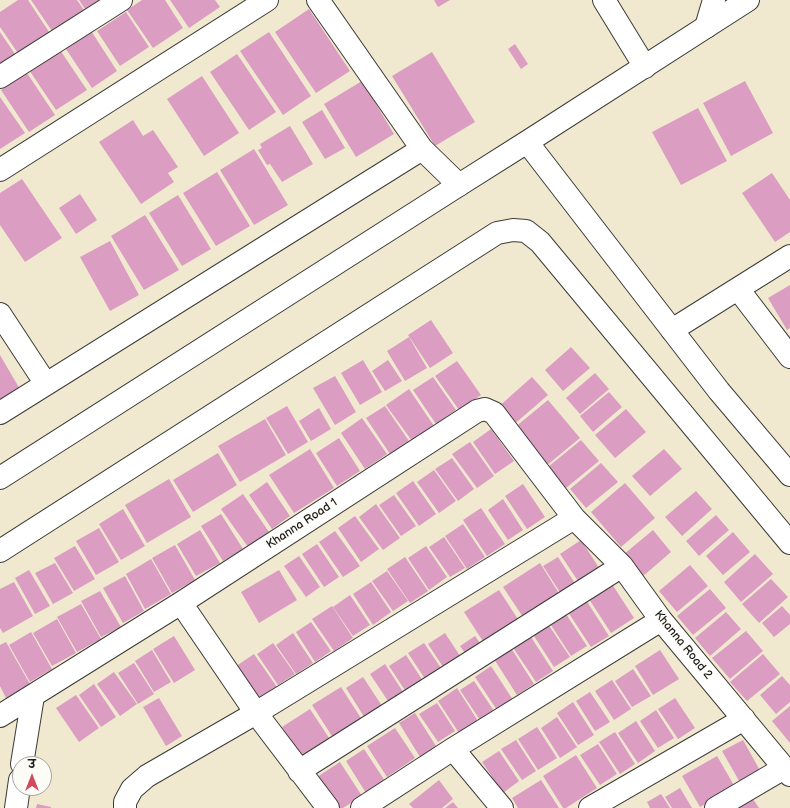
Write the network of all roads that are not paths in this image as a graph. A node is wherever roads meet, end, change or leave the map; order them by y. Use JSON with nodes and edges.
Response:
{"nodes":[{"id":1,"x":120,"y":0,"type":"edge"},
{"id":2,"x":267,"y":0,"type":"edge"},
{"id":3,"x":318,"y":0,"type":"edge"},
{"id":4,"x":604,"y":0,"type":"edge"},
{"id":5,"x":714,"y":0,"type":"edge"},
{"id":6,"x":748,"y":0,"type":"edge"},
{"id":7,"x":706,"y":27,"type":"junction"},
{"id":8,"x":645,"y":67,"type":"junction"},
{"id":9,"x":0,"y":77,"type":"edge"},
{"id":10,"x":528,"y":142,"type":"junction"},
{"id":11,"x":422,"y":149,"type":"junction"},
{"id":12,"x":0,"y":170,"type":"edge"},
{"id":13,"x":459,"y":185,"type":"junction"},
{"id":14,"x":790,"y":256,"type":"edge"},
{"id":15,"x":738,"y":289,"type":"junction"},
{"id":16,"x":0,"y":314,"type":"edge"},
{"id":17,"x":672,"y":330,"type":"junction"},
{"id":18,"x":790,"y":357,"type":"edge"},
{"id":19,"x":46,"y":384,"type":"junction"},
{"id":20,"x":0,"y":413,"type":"edge"},
{"id":21,"x":790,"y":475,"type":"edge"},
{"id":22,"x":0,"y":478,"type":"edge"},
{"id":23,"x":574,"y":518,"type":"junction"},
{"id":24,"x":790,"y":543,"type":"edge"},
{"id":25,"x":0,"y":551,"type":"edge"},
{"id":26,"x":622,"y":566,"type":"junction"},
{"id":27,"x":181,"y":603,"type":"junction"},
{"id":28,"x":661,"y":620,"type":"junction"},
{"id":29,"x":33,"y":696,"type":"junction"},
{"id":30,"x":256,"y":713,"type":"junction"},
{"id":31,"x":0,"y":716,"type":"edge"},
{"id":32,"x":744,"y":718,"type":"junction"},
{"id":33,"x":453,"y":749,"type":"junction"},
{"id":34,"x":23,"y":756,"type":"edge"},
{"id":35,"x":299,"y":771,"type":"junction"},
{"id":36,"x":787,"y":771,"type":"edge"},
{"id":37,"x":18,"y":796,"type":"edge"},
{"id":38,"x":16,"y":808,"type":"edge"},
{"id":39,"x":125,"y":808,"type":"edge"},
{"id":40,"x":328,"y":808,"type":"edge"},
{"id":41,"x":362,"y":808,"type":"edge"},
{"id":42,"x":502,"y":808,"type":"edge"},
{"id":43,"x":590,"y":808,"type":"edge"},
{"id":44,"x":716,"y":808,"type":"edge"}],
"edges":[{"from":1,"to":9,"type":"street"},
{"from":2,"to":12,"type":"street"},
{"from":3,"to":11,"type":"street"},
{"from":4,"to":8,"type":"street"},
{"from":5,"to":7,"type":"street"},
{"from":6,"to":7,"type":"street"},
{"from":7,"to":8,"type":"street"},
{"from":8,"to":10,"type":"street"},
{"from":10,"to":13,"type":"street"},
{"from":10,"to":17,"type":"street"},
{"from":11,"to":13,"type":"street"},
{"from":11,"to":19,"type":"street"},
{"from":13,"to":22,"type":"street"},
{"from":14,"to":15,"type":"street"},
{"from":15,"to":17,"type":"street"},
{"from":15,"to":18,"type":"street"},
{"from":16,"to":19,"type":"street"},
{"from":17,"to":21,"type":"street"},
{"from":19,"to":20,"type":"street"},
{"from":23,"to":26,"type":"street","name":"Khanna Road 2"},
{"from":23,"to":27,"type":"street","name":"Khanna Road 1"},
{"from":23,"to":30,"type":"street"},
{"from":24,"to":25,"type":"street"},
{"from":26,"to":28,"type":"street","name":"Khanna Road 2"},
{"from":26,"to":35,"type":"street"},
{"from":27,"to":29,"type":"street","name":"Khanna Road 1"},
{"from":27,"to":30,"type":"street"},
{"from":28,"to":32,"type":"street","name":"Khanna Road 2"},
{"from":28,"to":33,"type":"street"},
{"from":29,"to":31,"type":"street","name":"Khanna Road 1"},
{"from":29,"to":34,"type":"street"},
{"from":30,"to":35,"type":"street"},
{"from":30,"to":39,"type":"street"},
{"from":32,"to":36,"type":"street","name":"Khanna Road 2"},
{"from":32,"to":43,"type":"street"},
{"from":33,"to":41,"type":"street"},
{"from":33,"to":42,"type":"street"},
{"from":35,"to":40,"type":"street"},
{"from":36,"to":44,"type":"street"},
{"from":37,"to":38,"type":"street"}]}
